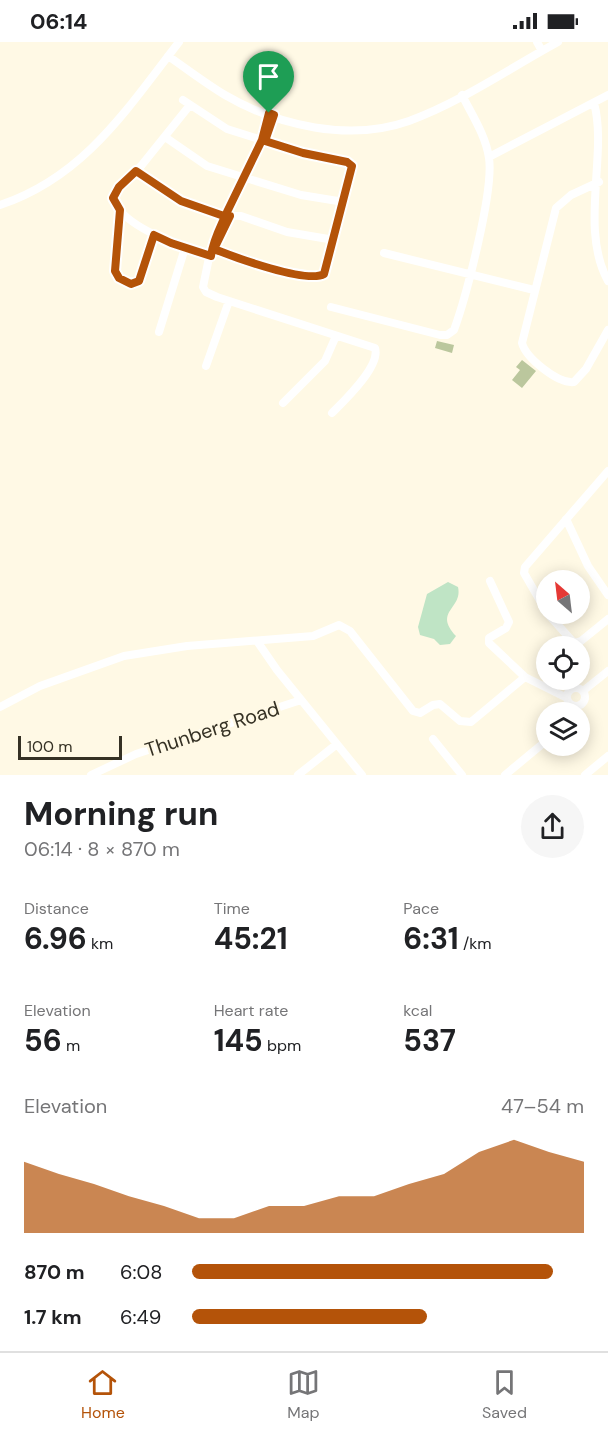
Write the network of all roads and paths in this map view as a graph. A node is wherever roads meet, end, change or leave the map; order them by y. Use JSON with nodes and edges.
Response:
{"nodes":[{"id":1,"x":179,"y":42,"type":"edge"},
{"id":2,"x":537,"y":42,"type":"edge"},
{"id":3,"x":558,"y":42,"type":"edge"},
{"id":4,"x":542,"y":51,"type":"junction"},
{"id":5,"x":168,"y":56,"type":"junction"},
{"id":6,"x":462,"y":95,"type":"junction"},
{"id":7,"x":608,"y":95,"type":"edge"},
{"id":8,"x":594,"y":103,"type":"junction"},
{"id":9,"x":271,"y":114,"type":"junction"},
{"id":10,"x":165,"y":137,"type":"junction"},
{"id":11,"x":263,"y":141,"type":"junction"},
{"id":12,"x":489,"y":157,"type":"junction"},
{"id":13,"x":136,"y":171,"type":"junction"},
{"id":14,"x":246,"y":178,"type":"junction"},
{"id":15,"x":602,"y":187,"type":"edge"},
{"id":16,"x":344,"y":202,"type":"junction"},
{"id":17,"x":0,"y":205,"type":"edge"},
{"id":18,"x":120,"y":210,"type":"junction"},
{"id":19,"x":228,"y":216,"type":"junction"},
{"id":20,"x":154,"y":235,"type":"junction"},
{"id":21,"x":334,"y":240,"type":"junction"},
{"id":22,"x":185,"y":248,"type":"junction"},
{"id":23,"x":212,"y":252,"type":"junction"},
{"id":24,"x":384,"y":253,"type":"dead end"},
{"id":25,"x":469,"y":272,"type":"junction"},
{"id":26,"x":608,"y":280,"type":"edge"},
{"id":27,"x":534,"y":290,"type":"junction"},
{"id":28,"x":229,"y":301,"type":"junction"},
{"id":29,"x":331,"y":307,"type":"dead end"},
{"id":30,"x":608,"y":330,"type":"edge"},
{"id":31,"x":159,"y":332,"type":"dead end"},
{"id":32,"x":336,"y":336,"type":"junction"},
{"id":33,"x":206,"y":366,"type":"dead end"},
{"id":34,"x":284,"y":403,"type":"dead end"},
{"id":35,"x":332,"y":413,"type":"dead end"},
{"id":36,"x":608,"y":471,"type":"edge"},
{"id":37,"x":566,"y":519,"type":"junction"},
{"id":38,"x":490,"y":580,"type":"dead end"},
{"id":39,"x":536,"y":592,"type":"edge"},
{"id":40,"x":608,"y":595,"type":"edge"},
{"id":41,"x":608,"y":619,"type":"edge"},
{"id":42,"x":557,"y":624,"type":"edge"},
{"id":43,"x":257,"y":640,"type":"junction"},
{"id":44,"x":608,"y":671,"type":"edge"},
{"id":45,"x":525,"y":677,"type":"junction"},
{"id":46,"x":583,"y":691,"type":"junction"},
{"id":47,"x":567,"y":698,"type":"junction"},
{"id":48,"x":301,"y":700,"type":"junction"},
{"id":49,"x":570,"y":702,"type":"edge"},
{"id":50,"x":582,"y":702,"type":"edge"},
{"id":51,"x":0,"y":708,"type":"edge"},
{"id":52,"x":433,"y":739,"type":"dead end"},
{"id":53,"x":337,"y":744,"type":"junction"},
{"id":54,"x":536,"y":749,"type":"edge"},
{"id":55,"x":608,"y":756,"type":"edge"},
{"id":56,"x":91,"y":775,"type":"edge"},
{"id":57,"x":298,"y":775,"type":"edge"},
{"id":58,"x":362,"y":775,"type":"edge"},
{"id":59,"x":462,"y":775,"type":"edge"},
{"id":60,"x":505,"y":775,"type":"edge"},
{"id":61,"x":585,"y":775,"type":"edge"}],
"edges":[{"from":1,"to":5,"type":"street"},
{"from":2,"to":4,"type":"street"},
{"from":3,"to":4,"type":"street"},
{"from":4,"to":6,"type":"street"},
{"from":5,"to":9,"type":"street"},
{"from":5,"to":17,"type":"street"},
{"from":6,"to":9,"type":"street"},
{"from":6,"to":12,"type":"street"},
{"from":7,"to":8,"type":"street"},
{"from":8,"to":12,"type":"street"},
{"from":8,"to":15,"type":"street"},
{"from":9,"to":11,"type":"street"},
{"from":10,"to":11,"type":"street"},
{"from":10,"to":13,"type":"street"},
{"from":10,"to":14,"type":"street"},
{"from":11,"to":14,"type":"street"},
{"from":11,"to":16,"type":"street"},
{"from":12,"to":25,"type":"street"},
{"from":13,"to":18,"type":"street"},
{"from":13,"to":19,"type":"street"},
{"from":14,"to":16,"type":"street"},
{"from":14,"to":19,"type":"street"},
{"from":15,"to":26,"type":"street"},
{"from":15,"to":27,"type":"street"},
{"from":16,"to":21,"type":"street"},
{"from":18,"to":20,"type":"street"},
{"from":18,"to":20,"type":"street"},
{"from":19,"to":21,"type":"street"},
{"from":19,"to":23,"type":"street"},
{"from":20,"to":22,"type":"street"},
{"from":21,"to":23,"type":"street"},
{"from":22,"to":23,"type":"street"},
{"from":22,"to":31,"type":"street"},
{"from":23,"to":28,"type":"street"},
{"from":24,"to":25,"type":"street"},
{"from":25,"to":27,"type":"street"},
{"from":25,"to":29,"type":"street"},
{"from":27,"to":30,"type":"street"},
{"from":28,"to":32,"type":"street"},
{"from":28,"to":33,"type":"street"},
{"from":32,"to":34,"type":"street"},
{"from":32,"to":35,"type":"street"},
{"from":36,"to":37,"type":"street"},
{"from":37,"to":39,"type":"street"},
{"from":37,"to":40,"type":"street"},
{"from":38,"to":45,"type":"street"},
{"from":41,"to":42,"type":"street"},
{"from":43,"to":45,"type":"street"},
{"from":43,"to":48,"type":"street"},
{"from":43,"to":51,"type":"street"},
{"from":44,"to":46,"type":"street"},
{"from":45,"to":47,"type":"street"},
{"from":46,"to":47,"type":"street"},
{"from":46,"to":50,"type":"street"},
{"from":47,"to":49,"type":"street"},
{"from":48,"to":53,"type":"street"},
{"from":48,"to":56,"type":"street","name":"Thunberg Road"},
{"from":52,"to":59,"type":"street"},
{"from":53,"to":57,"type":"street"},
{"from":53,"to":58,"type":"street"},
{"from":54,"to":60,"type":"street"},
{"from":55,"to":61,"type":"street"}]}
